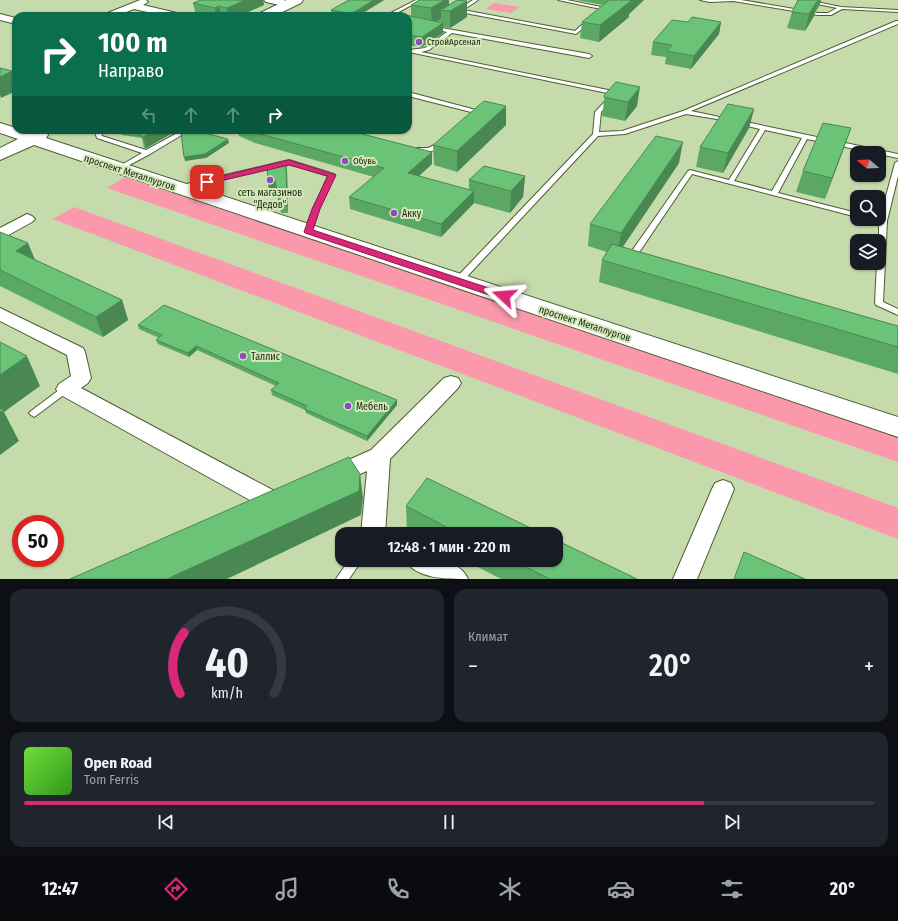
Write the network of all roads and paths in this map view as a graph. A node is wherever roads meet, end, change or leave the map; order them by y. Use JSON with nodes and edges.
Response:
{"nodes":[{"id":1,"x":148,"y":0,"type":"edge"},
{"id":2,"x":269,"y":0,"type":"edge"},
{"id":3,"x":419,"y":0,"type":"edge"},
{"id":4,"x":476,"y":0,"type":"edge"},
{"id":5,"x":560,"y":0,"type":"edge"},
{"id":6,"x":702,"y":0,"type":"edge"},
{"id":7,"x":800,"y":0,"type":"edge"},
{"id":8,"x":298,"y":2,"type":"edge"},
{"id":9,"x":134,"y":6,"type":"junction"},
{"id":10,"x":841,"y":8,"type":"junction"},
{"id":11,"x":458,"y":11,"type":"junction"},
{"id":12,"x":898,"y":11,"type":"edge"},
{"id":13,"x":118,"y":12,"type":"edge"},
{"id":14,"x":160,"y":12,"type":"edge"},
{"id":15,"x":274,"y":12,"type":"edge"},
{"id":16,"x":286,"y":12,"type":"edge"},
{"id":17,"x":395,"y":12,"type":"edge"},
{"id":18,"x":0,"y":17,"type":"edge"},
{"id":19,"x":12,"y":20,"type":"edge"},
{"id":20,"x":898,"y":22,"type":"edge"},
{"id":21,"x":426,"y":27,"type":"edge"},
{"id":22,"x":432,"y":28,"type":"junction"},
{"id":23,"x":452,"y":31,"type":"junction"},
{"id":24,"x":412,"y":52,"type":"edge"},
{"id":25,"x":412,"y":53,"type":"edge"},
{"id":26,"x":589,"y":56,"type":"dead end"},
{"id":27,"x":412,"y":95,"type":"edge"},
{"id":28,"x":685,"y":112,"type":"junction"},
{"id":29,"x":462,"y":125,"type":"edge"},
{"id":30,"x":0,"y":128,"type":"edge"},
{"id":31,"x":764,"y":128,"type":"junction"},
{"id":32,"x":12,"y":131,"type":"edge"},
{"id":33,"x":98,"y":134,"type":"edge"},
{"id":34,"x":180,"y":134,"type":"edge"},
{"id":35,"x":596,"y":134,"type":"junction"},
{"id":36,"x":26,"y":135,"type":"edge"},
{"id":37,"x":806,"y":136,"type":"junction"},
{"id":38,"x":445,"y":140,"type":"edge"},
{"id":39,"x":0,"y":143,"type":"edge"},
{"id":40,"x":413,"y":150,"type":"edge"},
{"id":41,"x":148,"y":152,"type":"junction"},
{"id":42,"x":0,"y":155,"type":"edge"},
{"id":43,"x":898,"y":156,"type":"edge"},
{"id":44,"x":898,"y":163,"type":"edge"},
{"id":45,"x":120,"y":168,"type":"junction"},
{"id":46,"x":730,"y":183,"type":"junction"},
{"id":47,"x":180,"y":188,"type":"junction"},
{"id":48,"x":774,"y":194,"type":"junction"},
{"id":49,"x":886,"y":210,"type":"edge"},
{"id":50,"x":850,"y":213,"type":"edge"},
{"id":51,"x":27,"y":219,"type":"dead end"},
{"id":52,"x":883,"y":226,"type":"edge"},
{"id":53,"x":308,"y":232,"type":"junction"},
{"id":54,"x":0,"y":234,"type":"edge"},
{"id":55,"x":636,"y":266,"type":"edge"},
{"id":56,"x":458,"y":281,"type":"junction"},
{"id":57,"x":898,"y":312,"type":"edge"},
{"id":58,"x":0,"y":314,"type":"edge"},
{"id":59,"x":451,"y":383,"type":"dead end"},
{"id":60,"x":66,"y":389,"type":"junction"},
{"id":61,"x":34,"y":413,"type":"dead end"},
{"id":62,"x":898,"y":427,"type":"edge"},
{"id":63,"x":379,"y":456,"type":"junction"},
{"id":64,"x":316,"y":484,"type":"edge"},
{"id":65,"x":724,"y":489,"type":"dead end"},
{"id":66,"x":295,"y":493,"type":"edge"},
{"id":67,"x":274,"y":502,"type":"junction"},
{"id":68,"x":252,"y":511,"type":"edge"},
{"id":69,"x":374,"y":527,"type":"edge"},
{"id":70,"x":351,"y":567,"type":"edge"},
{"id":71,"x":431,"y":567,"type":"edge"},
{"id":72,"x":342,"y":579,"type":"edge"},
{"id":73,"x":456,"y":579,"type":"edge"},
{"id":74,"x":685,"y":579,"type":"edge"}],
"edges":[{"from":1,"to":9,"type":"street"},
{"from":2,"to":8,"type":"street"},
{"from":3,"to":17,"type":"lane"},
{"from":4,"to":11,"type":"lane"},
{"from":5,"to":11,"type":"lane"},
{"from":6,"to":10,"type":"lane"},
{"from":7,"to":10,"type":"lane"},
{"from":8,"to":15,"type":"main road"},
{"from":8,"to":16,"type":"main road"},
{"from":9,"to":13,"type":"street"},
{"from":9,"to":14,"type":"street"},
{"from":10,"to":12,"type":"lane"},
{"from":11,"to":22,"type":"lane"},
{"from":18,"to":19,"type":"street"},
{"from":20,"to":28,"type":"lane"},
{"from":21,"to":22,"type":"lane"},
{"from":22,"to":23,"type":"lane"},
{"from":23,"to":24,"type":"lane"},
{"from":23,"to":26,"type":"lane"},
{"from":25,"to":35,"type":"lane"},
{"from":27,"to":29,"type":"lane"},
{"from":28,"to":31,"type":"lane"},
{"from":28,"to":35,"type":"lane"},
{"from":30,"to":32,"type":"main road","name":"проспект Металлургов"},
{"from":31,"to":37,"type":"lane"},
{"from":31,"to":46,"type":"lane"},
{"from":33,"to":41,"type":"lane"},
{"from":34,"to":41,"type":"lane"},
{"from":35,"to":56,"type":"lane"},
{"from":36,"to":39,"type":"main road"},
{"from":36,"to":42,"type":"main road"},
{"from":36,"to":45,"type":"main road","name":"проспект Металлургов"},
{"from":37,"to":43,"type":"lane"},
{"from":37,"to":48,"type":"lane"},
{"from":38,"to":40,"type":"lane"},
{"from":41,"to":45,"type":"lane"},
{"from":44,"to":49,"type":"lane"},
{"from":45,"to":47,"type":"main road","name":"проспект Металлургов"},
{"from":46,"to":48,"type":"lane"},
{"from":46,"to":55,"type":"lane"},
{"from":47,"to":53,"type":"main road","name":"проспект Металлургов"},
{"from":47,"to":53,"type":"lane"},
{"from":48,"to":50,"type":"lane"},
{"from":51,"to":54,"type":"street"},
{"from":52,"to":57,"type":"lane"},
{"from":53,"to":56,"type":"main road","name":"проспект Металлургов"},
{"from":56,"to":62,"type":"main road","name":"проспект Металлургов"},
{"from":58,"to":60,"type":"street"},
{"from":59,"to":63,"type":"street"},
{"from":60,"to":61,"type":"lane"},
{"from":60,"to":67,"type":"street"},
{"from":63,"to":64,"type":"street"},
{"from":63,"to":69,"type":"street"},
{"from":65,"to":74,"type":"street"},
{"from":66,"to":67,"type":"street"},
{"from":67,"to":68,"type":"street"},
{"from":70,"to":72,"type":"lane"},
{"from":71,"to":73,"type":"street"}]}
